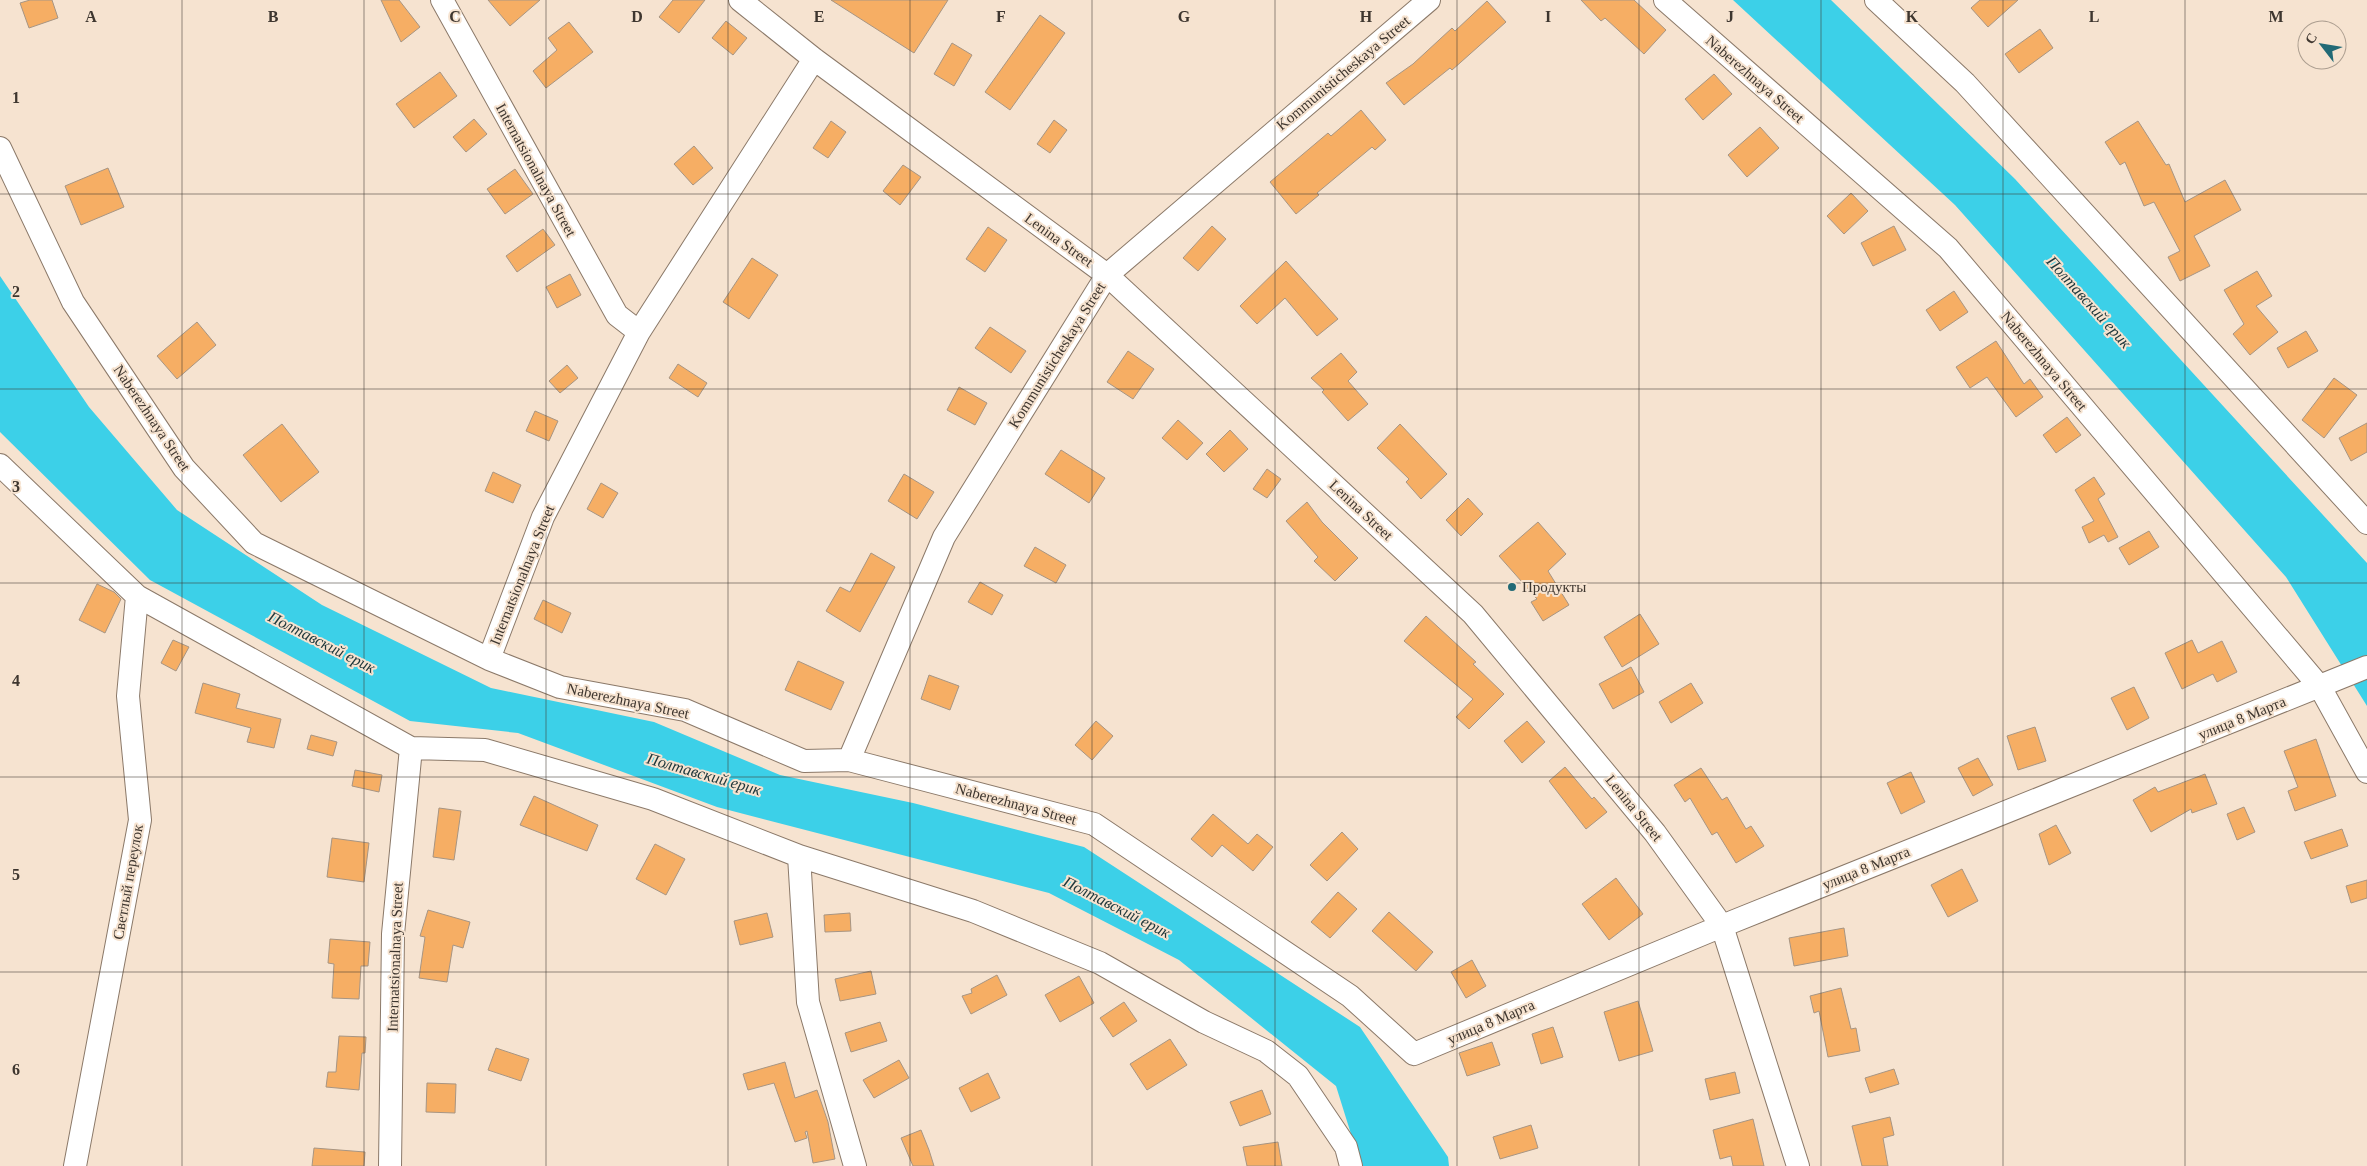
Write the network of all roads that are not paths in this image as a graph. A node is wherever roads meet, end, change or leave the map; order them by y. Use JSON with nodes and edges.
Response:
{"nodes":[{"id":1,"x":442,"y":0,"type":"edge"},
{"id":2,"x":740,"y":0,"type":"edge"},
{"id":3,"x":1429,"y":0,"type":"edge"},
{"id":4,"x":1665,"y":0,"type":"edge"},
{"id":5,"x":1876,"y":0,"type":"edge"},
{"id":6,"x":814,"y":59,"type":"junction"},
{"id":7,"x":0,"y":148,"type":"edge"},
{"id":8,"x":1107,"y":275,"type":"junction"},
{"id":9,"x":639,"y":332,"type":"junction"},
{"id":10,"x":0,"y":465,"type":"edge"},
{"id":11,"x":2367,"y":523,"type":"edge"},
{"id":12,"x":137,"y":596,"type":"junction"},
{"id":13,"x":489,"y":659,"type":"junction"},
{"id":14,"x":2367,"y":667,"type":"edge"},
{"id":15,"x":2320,"y":687,"type":"junction"},
{"id":16,"x":410,"y":748,"type":"junction"},
{"id":17,"x":849,"y":760,"type":"junction"},
{"id":18,"x":2367,"y":772,"type":"edge"},
{"id":19,"x":799,"y":856,"type":"junction"},
{"id":20,"x":1722,"y":926,"type":"junction"},
{"id":21,"x":1414,"y":1054,"type":"joint"},
{"id":22,"x":75,"y":1166,"type":"edge"},
{"id":23,"x":390,"y":1166,"type":"edge"},
{"id":24,"x":855,"y":1166,"type":"edge"},
{"id":25,"x":1351,"y":1166,"type":"edge"},
{"id":26,"x":1798,"y":1166,"type":"edge"}],
"edges":[{"from":1,"to":9,"type":"street","name":"Internatsionalnaya Street"},
{"from":2,"to":6,"type":"street","name":"Lenina Street"},
{"from":3,"to":8,"type":"street","name":"Kommunisticheskaya Street"},
{"from":4,"to":15,"type":"street","name":"Naberezhnaya Street"},
{"from":5,"to":11,"type":"street"},
{"from":6,"to":8,"type":"street","name":"Lenina Street"},
{"from":6,"to":9,"type":"street","name":"Internatsionalnaya Street"},
{"from":7,"to":13,"type":"street","name":"Naberezhnaya Street"},
{"from":8,"to":17,"type":"street","name":"Kommunisticheskaya Street"},
{"from":8,"to":20,"type":"street","name":"Lenina Street"},
{"from":9,"to":13,"type":"street","name":"Internatsionalnaya Street"},
{"from":10,"to":12,"type":"street"},
{"from":12,"to":16,"type":"street"},
{"from":12,"to":22,"type":"street","name":"Светлый переулок"},
{"from":13,"to":17,"type":"street","name":"Naberezhnaya Street"},
{"from":14,"to":15,"type":"street","name":"улица 8 Марта"},
{"from":15,"to":18,"type":"street","name":"Naberezhnaya Street"},
{"from":15,"to":20,"type":"street","name":"улица 8 Марта"},
{"from":16,"to":19,"type":"street"},
{"from":16,"to":23,"type":"street","name":"Internatsionalnaya Street"},
{"from":17,"to":21,"type":"street","name":"Naberezhnaya Street"},
{"from":19,"to":24,"type":"street"},
{"from":19,"to":25,"type":"street"},
{"from":20,"to":21,"type":"street","name":"улица 8 Марта"},
{"from":20,"to":26,"type":"street","name":"Lenina Street"}]}
